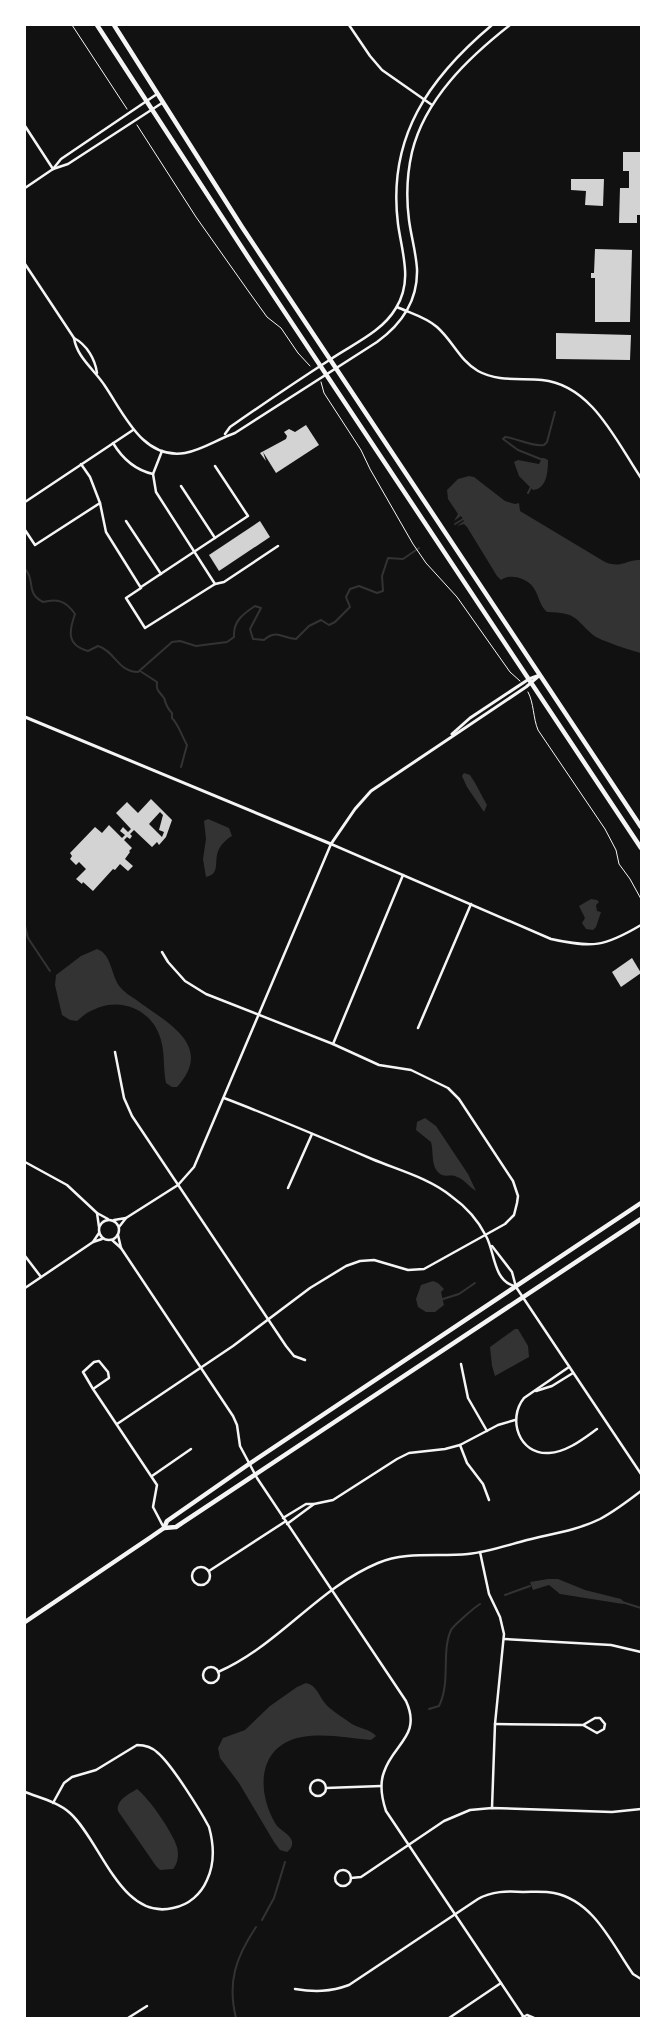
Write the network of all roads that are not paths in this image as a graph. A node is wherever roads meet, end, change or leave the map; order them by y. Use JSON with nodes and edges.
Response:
{"nodes":[{"id":1,"x":97,"y":25,"type":"edge"},
{"id":2,"x":114,"y":25,"type":"edge"},
{"id":3,"x":349,"y":25,"type":"edge"},
{"id":4,"x":492,"y":25,"type":"edge"},
{"id":5,"x":510,"y":25,"type":"edge"},
{"id":6,"x":157,"y":94,"type":"junction"},
{"id":7,"x":423,"y":100,"type":"junction"},
{"id":8,"x":146,"y":101,"type":"junction"},
{"id":9,"x":162,"y":102,"type":"junction"},
{"id":10,"x":432,"y":105,"type":"junction"},
{"id":11,"x":152,"y":110,"type":"junction"},
{"id":12,"x":26,"y":127,"type":"edge"},
{"id":13,"x":53,"y":169,"type":"junction"},
{"id":14,"x":25,"y":188,"type":"edge"},
{"id":15,"x":25,"y":264,"type":"edge"},
{"id":16,"x":397,"y":307,"type":"junction"},
{"id":17,"x":407,"y":311,"type":"junction"},
{"id":18,"x":74,"y":338,"type":"junction"},
{"id":19,"x":330,"y":359,"type":"junction"},
{"id":20,"x":321,"y":366,"type":"junction"},
{"id":21,"x":336,"y":368,"type":"junction"},
{"id":22,"x":97,"y":373,"type":"junction"},
{"id":23,"x":327,"y":374,"type":"junction"},
{"id":24,"x":134,"y":430,"type":"junction"},
{"id":25,"x":224,"y":436,"type":"junction"},
{"id":26,"x":113,"y":442,"type":"junction"},
{"id":27,"x":162,"y":451,"type":"junction"},
{"id":28,"x":81,"y":464,"type":"junction"},
{"id":29,"x":215,"y":466,"type":"dead end"},
{"id":30,"x":153,"y":474,"type":"junction"},
{"id":31,"x":641,"y":478,"type":"edge"},
{"id":32,"x":181,"y":486,"type":"dead end"},
{"id":33,"x":25,"y":502,"type":"edge"},
{"id":34,"x":100,"y":502,"type":"junction"},
{"id":35,"x":126,"y":521,"type":"dead end"},
{"id":36,"x":25,"y":530,"type":"edge"},
{"id":37,"x":215,"y":538,"type":"junction"},
{"id":38,"x":278,"y":546,"type":"dead end"},
{"id":39,"x":194,"y":552,"type":"junction"},
{"id":40,"x":161,"y":574,"type":"junction"},
{"id":41,"x":215,"y":584,"type":"junction"},
{"id":42,"x":141,"y":588,"type":"junction"},
{"id":43,"x":540,"y":675,"type":"junction"},
{"id":44,"x":530,"y":681,"type":"junction"},
{"id":45,"x":25,"y":717,"type":"edge"},
{"id":46,"x":443,"y":742,"type":"junction"},
{"id":47,"x":641,"y":827,"type":"edge"},
{"id":48,"x":331,"y":844,"type":"junction"},
{"id":49,"x":641,"y":848,"type":"edge"},
{"id":50,"x":403,"y":875,"type":"junction"},
{"id":51,"x":470,"y":904,"type":"junction"},
{"id":52,"x":641,"y":925,"type":"edge"},
{"id":53,"x":162,"y":952,"type":"dead end"},
{"id":54,"x":259,"y":1015,"type":"junction"},
{"id":55,"x":418,"y":1028,"type":"dead end"},
{"id":56,"x":333,"y":1044,"type":"junction"},
{"id":57,"x":115,"y":1052,"type":"dead end"},
{"id":58,"x":224,"y":1098,"type":"junction"},
{"id":59,"x":312,"y":1134,"type":"junction"},
{"id":60,"x":25,"y":1162,"type":"edge"},
{"id":61,"x":178,"y":1185,"type":"junction"},
{"id":62,"x":288,"y":1188,"type":"dead end"},
{"id":63,"x":641,"y":1203,"type":"edge"},
{"id":64,"x":96,"y":1213,"type":"junction"},
{"id":65,"x":126,"y":1218,"type":"junction"},
{"id":66,"x":641,"y":1219,"type":"edge"},
{"id":67,"x":111,"y":1220,"type":"junction"},
{"id":68,"x":99,"y":1227,"type":"junction"},
{"id":69,"x":119,"y":1227,"type":"junction"},
{"id":70,"x":98,"y":1232,"type":"junction"},
{"id":71,"x":486,"y":1234,"type":"junction"},
{"id":72,"x":118,"y":1235,"type":"junction"},
{"id":73,"x":102,"y":1239,"type":"junction"},
{"id":74,"x":112,"y":1240,"type":"junction"},
{"id":75,"x":93,"y":1242,"type":"junction"},
{"id":76,"x":491,"y":1245,"type":"junction"},
{"id":77,"x":121,"y":1248,"type":"junction"},
{"id":78,"x":25,"y":1256,"type":"edge"},
{"id":79,"x":41,"y":1278,"type":"junction"},
{"id":80,"x":516,"y":1287,"type":"junction"},
{"id":81,"x":25,"y":1288,"type":"edge"},
{"id":82,"x":522,"y":1297,"type":"junction"},
{"id":83,"x":268,"y":1321,"type":"junction"},
{"id":84,"x":305,"y":1360,"type":"dead end"},
{"id":85,"x":462,"y":1364,"type":"dead end"},
{"id":86,"x":569,"y":1366,"type":"junction"},
{"id":87,"x":200,"y":1367,"type":"junction"},
{"id":88,"x":573,"y":1373,"type":"junction"},
{"id":89,"x":94,"y":1390,"type":"junction"},
{"id":90,"x":532,"y":1392,"type":"junction"},
{"id":91,"x":515,"y":1420,"type":"junction"},
{"id":92,"x":117,"y":1424,"type":"junction"},
{"id":93,"x":597,"y":1429,"type":"dead end"},
{"id":94,"x":487,"y":1431,"type":"junction"},
{"id":95,"x":460,"y":1445,"type":"junction"},
{"id":96,"x":191,"y":1449,"type":"dead end"},
{"id":97,"x":249,"y":1464,"type":"junction"},
{"id":98,"x":255,"y":1474,"type":"junction"},
{"id":99,"x":641,"y":1474,"type":"edge"},
{"id":100,"x":152,"y":1476,"type":"junction"},
{"id":101,"x":641,"y":1491,"type":"edge"},
{"id":102,"x":489,"y":1500,"type":"dead end"},
{"id":103,"x":314,"y":1504,"type":"junction"},
{"id":104,"x":283,"y":1518,"type":"junction"},
{"id":105,"x":287,"y":1523,"type":"junction"},
{"id":106,"x":164,"y":1528,"type":"junction"},
{"id":107,"x":480,"y":1552,"type":"junction"},
{"id":108,"x":209,"y":1572,"type":"junction"},
{"id":109,"x":333,"y":1590,"type":"junction"},
{"id":110,"x":25,"y":1622,"type":"edge"},
{"id":111,"x":504,"y":1639,"type":"junction"},
{"id":112,"x":641,"y":1652,"type":"edge"},
{"id":113,"x":218,"y":1672,"type":"junction"},
{"id":114,"x":495,"y":1724,"type":"junction"},
{"id":115,"x":583,"y":1725,"type":"junction"},
{"id":116,"x":381,"y":1786,"type":"junction"},
{"id":117,"x":326,"y":1788,"type":"junction"},
{"id":118,"x":25,"y":1792,"type":"edge"},
{"id":119,"x":53,"y":1803,"type":"junction"},
{"id":120,"x":492,"y":1808,"type":"junction"},
{"id":121,"x":641,"y":1809,"type":"edge"},
{"id":122,"x":408,"y":1845,"type":"junction"},
{"id":123,"x":351,"y":1878,"type":"junction"},
{"id":124,"x":455,"y":1914,"type":"junction"},
{"id":125,"x":641,"y":1979,"type":"edge"},
{"id":126,"x":501,"y":1983,"type":"junction"},
{"id":127,"x":295,"y":1989,"type":"dead end"},
{"id":128,"x":147,"y":2006,"type":"dead end"},
{"id":129,"x":451,"y":2017,"type":"edge"},
{"id":130,"x":522,"y":2017,"type":"edge"},
{"id":131,"x":128,"y":2018,"type":"edge"},
{"id":132,"x":534,"y":2018,"type":"edge"}],
"edges":[{"from":1,"to":8,"type":"main road"},
{"from":2,"to":6,"type":"main road"},
{"from":3,"to":7,"type":"street"},
{"from":4,"to":7,"type":"street"},
{"from":5,"to":10,"type":"street"},
{"from":6,"to":8,"type":"street"},
{"from":6,"to":9,"type":"main road"},
{"from":7,"to":10,"type":"street"},
{"from":7,"to":16,"type":"street"},
{"from":8,"to":11,"type":"main road"},
{"from":8,"to":13,"type":"street"},
{"from":9,"to":11,"type":"street"},
{"from":9,"to":19,"type":"main road"},
{"from":10,"to":17,"type":"street"},
{"from":11,"to":13,"type":"street"},
{"from":11,"to":20,"type":"main road"},
{"from":12,"to":13,"type":"street"},
{"from":13,"to":14,"type":"street"},
{"from":15,"to":18,"type":"street"},
{"from":16,"to":17,"type":"street"},
{"from":16,"to":19,"type":"street"},
{"from":17,"to":21,"type":"street"},
{"from":17,"to":31,"type":"street"},
{"from":18,"to":22,"type":"street"},
{"from":18,"to":22,"type":"street"},
{"from":19,"to":20,"type":"street"},
{"from":19,"to":21,"type":"main road"},
{"from":20,"to":23,"type":"main road"},
{"from":20,"to":25,"type":"street"},
{"from":21,"to":23,"type":"street"},
{"from":21,"to":43,"type":"main road"},
{"from":22,"to":24,"type":"street"},
{"from":23,"to":25,"type":"street"},
{"from":23,"to":44,"type":"main road"},
{"from":24,"to":26,"type":"street"},
{"from":24,"to":27,"type":"street"},
{"from":25,"to":27,"type":"street"},
{"from":26,"to":28,"type":"street"},
{"from":26,"to":30,"type":"street"},
{"from":27,"to":30,"type":"street"},
{"from":28,"to":33,"type":"street"},
{"from":28,"to":34,"type":"street"},
{"from":29,"to":37,"type":"street"},
{"from":30,"to":39,"type":"street"},
{"from":32,"to":37,"type":"street"},
{"from":34,"to":36,"type":"street"},
{"from":34,"to":42,"type":"street"},
{"from":35,"to":40,"type":"street"},
{"from":37,"to":39,"type":"street"},
{"from":38,"to":41,"type":"street"},
{"from":39,"to":40,"type":"street"},
{"from":39,"to":41,"type":"street"},
{"from":40,"to":42,"type":"street"},
{"from":41,"to":42,"type":"street"},
{"from":43,"to":44,"type":"street"},
{"from":43,"to":47,"type":"main road"},
{"from":44,"to":46,"type":"street"},
{"from":44,"to":46,"type":"street"},
{"from":44,"to":49,"type":"main road"},
{"from":45,"to":48,"type":"street"},
{"from":46,"to":48,"type":"street"},
{"from":48,"to":50,"type":"street"},
{"from":48,"to":54,"type":"street"},
{"from":50,"to":51,"type":"street"},
{"from":50,"to":56,"type":"street"},
{"from":51,"to":52,"type":"street"},
{"from":51,"to":55,"type":"street"},
{"from":53,"to":54,"type":"street"},
{"from":54,"to":56,"type":"street"},
{"from":54,"to":58,"type":"street"},
{"from":56,"to":71,"type":"street"},
{"from":57,"to":61,"type":"street"},
{"from":58,"to":59,"type":"street"},
{"from":58,"to":61,"type":"street"},
{"from":59,"to":62,"type":"street"},
{"from":59,"to":71,"type":"street"},
{"from":60,"to":64,"type":"street"},
{"from":61,"to":65,"type":"street"},
{"from":61,"to":83,"type":"street"},
{"from":63,"to":80,"type":"main road"},
{"from":64,"to":67,"type":"street"},
{"from":64,"to":68,"type":"street"},
{"from":65,"to":67,"type":"street"},
{"from":65,"to":69,"type":"street"},
{"from":66,"to":82,"type":"main road"},
{"from":67,"to":68,"type":"street"},
{"from":67,"to":69,"type":"street"},
{"from":68,"to":70,"type":"street"},
{"from":69,"to":72,"type":"street"},
{"from":70,"to":73,"type":"street"},
{"from":70,"to":75,"type":"street"},
{"from":71,"to":76,"type":"street"},
{"from":71,"to":83,"type":"street"},
{"from":72,"to":74,"type":"street"},
{"from":72,"to":77,"type":"street"},
{"from":73,"to":74,"type":"street"},
{"from":73,"to":75,"type":"street"},
{"from":74,"to":77,"type":"street"},
{"from":75,"to":79,"type":"street"},
{"from":76,"to":80,"type":"street"},
{"from":76,"to":80,"type":"street"},
{"from":77,"to":87,"type":"street"},
{"from":78,"to":79,"type":"street"},
{"from":79,"to":81,"type":"street"},
{"from":80,"to":82,"type":"street"},
{"from":80,"to":97,"type":"main road"},
{"from":82,"to":86,"type":"street"},
{"from":82,"to":98,"type":"main road"},
{"from":83,"to":84,"type":"street"},
{"from":83,"to":87,"type":"street"},
{"from":85,"to":94,"type":"street"},
{"from":86,"to":88,"type":"street"},
{"from":86,"to":90,"type":"street"},
{"from":87,"to":92,"type":"street"},
{"from":87,"to":97,"type":"street"},
{"from":88,"to":90,"type":"street"},
{"from":88,"to":99,"type":"street"},
{"from":89,"to":89,"type":"street"},
{"from":89,"to":92,"type":"street"},
{"from":90,"to":91,"type":"street"},
{"from":91,"to":93,"type":"street"},
{"from":91,"to":94,"type":"street"},
{"from":92,"to":100,"type":"street"},
{"from":94,"to":95,"type":"street"},
{"from":95,"to":102,"type":"street"},
{"from":95,"to":103,"type":"street"},
{"from":96,"to":100,"type":"street"},
{"from":97,"to":98,"type":"street"},
{"from":97,"to":106,"type":"main road"},
{"from":98,"to":104,"type":"street"},
{"from":98,"to":106,"type":"main road"},
{"from":100,"to":106,"type":"street"},
{"from":101,"to":107,"type":"street"},
{"from":103,"to":104,"type":"street"},
{"from":103,"to":105,"type":"street"},
{"from":104,"to":105,"type":"street"},
{"from":105,"to":108,"type":"street"},
{"from":105,"to":109,"type":"street"},
{"from":106,"to":110,"type":"main road"},
{"from":107,"to":109,"type":"street"},
{"from":107,"to":111,"type":"street"},
{"from":108,"to":108,"type":"street"},
{"from":109,"to":113,"type":"street"},
{"from":109,"to":116,"type":"street"},
{"from":111,"to":112,"type":"street"},
{"from":111,"to":114,"type":"street"},
{"from":113,"to":113,"type":"street"},
{"from":114,"to":115,"type":"street"},
{"from":114,"to":120,"type":"street"},
{"from":115,"to":115,"type":"street"},
{"from":116,"to":117,"type":"street"},
{"from":116,"to":122,"type":"street"},
{"from":117,"to":117,"type":"street"},
{"from":118,"to":119,"type":"street"},
{"from":119,"to":119,"type":"street"},
{"from":120,"to":121,"type":"street"},
{"from":120,"to":122,"type":"street"},
{"from":122,"to":123,"type":"street"},
{"from":122,"to":124,"type":"street"},
{"from":123,"to":123,"type":"street"},
{"from":124,"to":125,"type":"street"},
{"from":124,"to":126,"type":"street"},
{"from":124,"to":127,"type":"street"},
{"from":126,"to":129,"type":"street"},
{"from":126,"to":130,"type":"street"},
{"from":128,"to":131,"type":"street"},
{"from":130,"to":132,"type":"street"}]}
